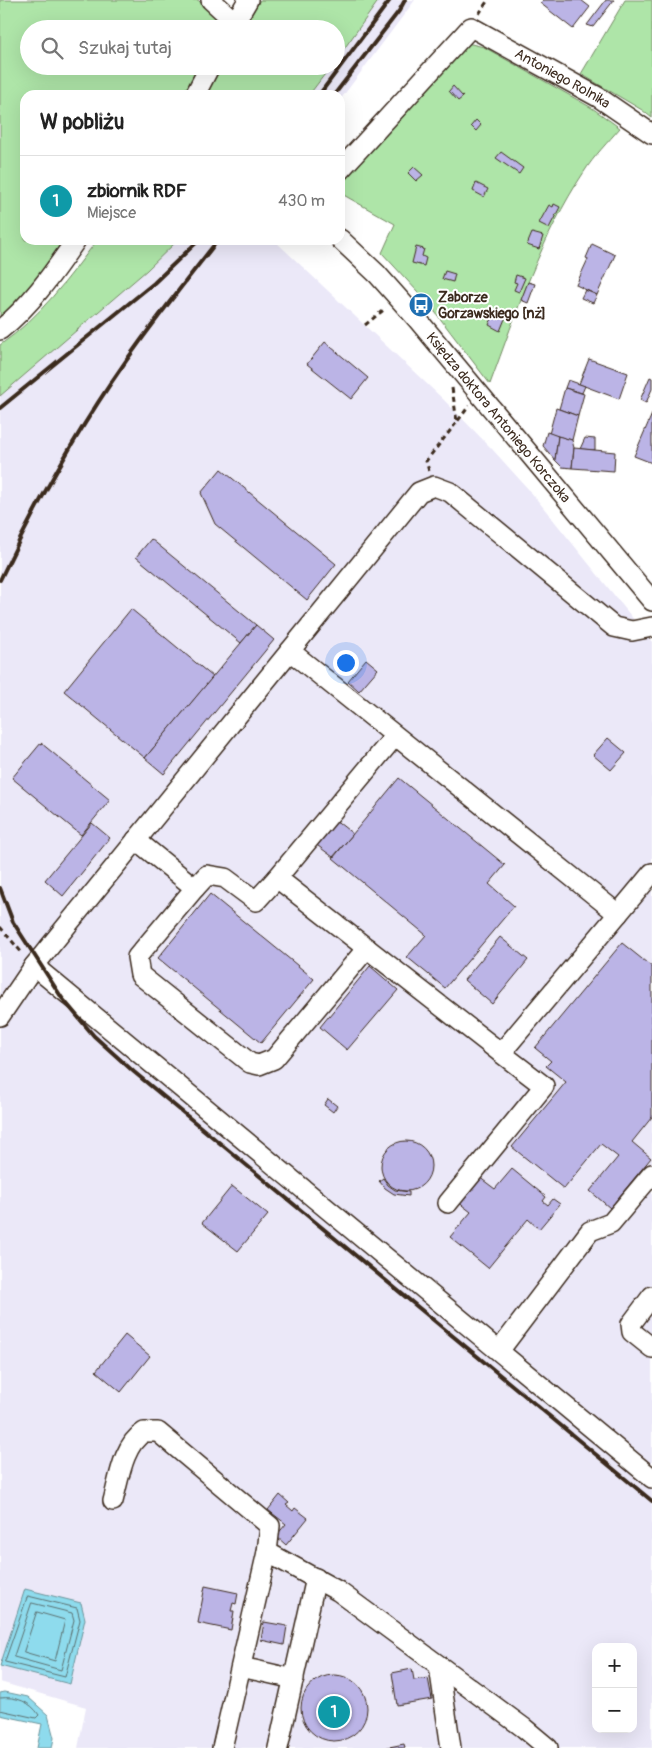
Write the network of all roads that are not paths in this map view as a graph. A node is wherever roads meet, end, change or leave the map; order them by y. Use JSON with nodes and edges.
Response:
{"nodes":[{"id":1,"x":211,"y":0,"type":"edge"},
{"id":2,"x":248,"y":0,"type":"edge"},
{"id":3,"x":229,"y":20,"type":"edge"},
{"id":4,"x":236,"y":20,"type":"edge"},
{"id":5,"x":205,"y":75,"type":"edge"},
{"id":6,"x":198,"y":90,"type":"edge"},
{"id":7,"x":652,"y":134,"type":"edge"},
{"id":8,"x":345,"y":165,"type":"edge"},
{"id":9,"x":345,"y":244,"type":"edge"},
{"id":10,"x":72,"y":245,"type":"edge"},
{"id":11,"x":0,"y":330,"type":"edge"},
{"id":12,"x":652,"y":601,"type":"edge"},
{"id":13,"x":652,"y":627,"type":"edge"},
{"id":14,"x":290,"y":651,"type":"junction"},
{"id":15,"x":395,"y":736,"type":"junction"},
{"id":16,"x":136,"y":840,"type":"junction"},
{"id":17,"x":652,"y":873,"type":"edge"},
{"id":18,"x":277,"y":878,"type":"junction"},
{"id":19,"x":195,"y":888,"type":"junction"},
{"id":20,"x":618,"y":914,"type":"junction"},
{"id":21,"x":367,"y":948,"type":"junction"},
{"id":22,"x":34,"y":966,"type":"junction"},
{"id":23,"x":0,"y":1016,"type":"edge"},
{"id":24,"x":501,"y":1053,"type":"junction"},
{"id":25,"x":652,"y":1174,"type":"edge"},
{"id":26,"x":448,"y":1203,"type":"dead end"},
{"id":27,"x":652,"y":1296,"type":"edge"},
{"id":28,"x":652,"y":1348,"type":"edge"},
{"id":29,"x":499,"y":1351,"type":"junction"},
{"id":30,"x":652,"y":1478,"type":"edge"},
{"id":31,"x":113,"y":1501,"type":"dead end"},
{"id":32,"x":267,"y":1552,"type":"junction"},
{"id":33,"x":316,"y":1578,"type":"junction"},
{"id":34,"x":439,"y":1666,"type":"junction"},
{"id":35,"x":241,"y":1667,"type":"junction"},
{"id":36,"x":294,"y":1679,"type":"junction"},
{"id":37,"x":222,"y":1748,"type":"edge"},
{"id":38,"x":278,"y":1748,"type":"edge"},
{"id":39,"x":451,"y":1748,"type":"edge"},
{"id":40,"x":548,"y":1748,"type":"edge"}],
"edges":[{"from":1,"to":3,"type":"street"},
{"from":2,"to":4,"type":"street"},
{"from":5,"to":6,"type":"street"},
{"from":7,"to":8,"type":"street","name":"Antoniego Rolnika"},
{"from":9,"to":12,"type":"street","name":"Księdza doktora Antoniego Korczoka"},
{"from":10,"to":11,"type":"street"},
{"from":13,"to":14,"type":"street"},
{"from":14,"to":15,"type":"street"},
{"from":14,"to":16,"type":"street"},
{"from":15,"to":18,"type":"street"},
{"from":15,"to":20,"type":"street"},
{"from":16,"to":19,"type":"street"},
{"from":16,"to":22,"type":"street"},
{"from":17,"to":20,"type":"street"},
{"from":18,"to":19,"type":"street"},
{"from":18,"to":21,"type":"street"},
{"from":19,"to":21,"type":"street"},
{"from":20,"to":24,"type":"street"},
{"from":21,"to":24,"type":"street"},
{"from":22,"to":23,"type":"street"},
{"from":22,"to":29,"type":"street"},
{"from":24,"to":26,"type":"street"},
{"from":25,"to":29,"type":"street"},
{"from":27,"to":28,"type":"street"},
{"from":29,"to":30,"type":"street"},
{"from":31,"to":32,"type":"street"},
{"from":32,"to":33,"type":"street"},
{"from":32,"to":35,"type":"street"},
{"from":33,"to":34,"type":"street"},
{"from":33,"to":36,"type":"street"},
{"from":34,"to":39,"type":"street"},
{"from":34,"to":40,"type":"street"},
{"from":35,"to":36,"type":"street"},
{"from":35,"to":37,"type":"street"},
{"from":36,"to":38,"type":"street"}]}
